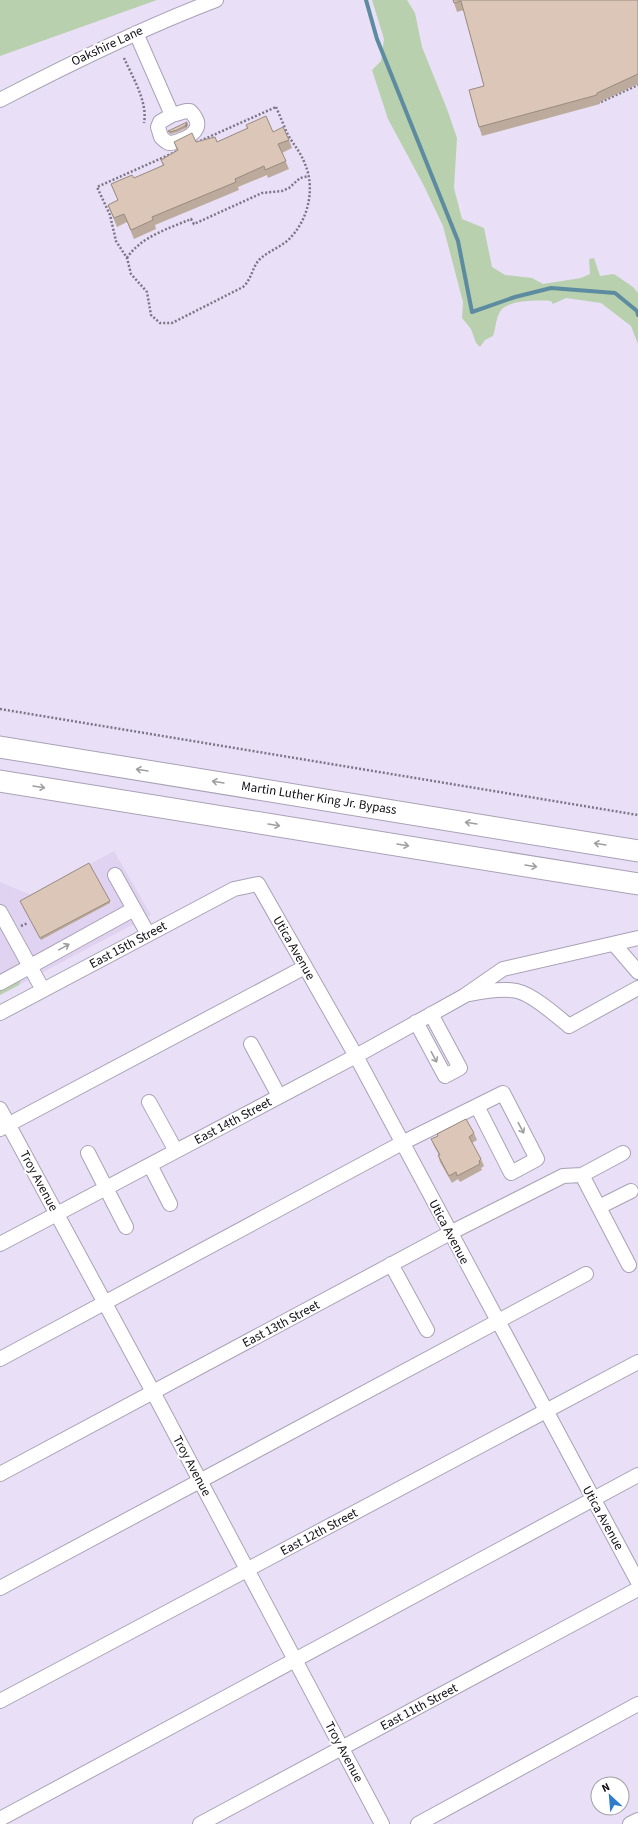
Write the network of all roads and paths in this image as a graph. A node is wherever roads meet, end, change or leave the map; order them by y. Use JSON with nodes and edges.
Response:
{"nodes":[{"id":1,"x":216,"y":0,"type":"edge"},
{"id":2,"x":136,"y":32,"type":"junction"},
{"id":3,"x":124,"y":58,"type":"dead end"},
{"id":4,"x":638,"y":85,"type":"edge"},
{"id":5,"x":0,"y":100,"type":"edge"},
{"id":6,"x":601,"y":102,"type":"edge"},
{"id":7,"x":172,"y":115,"type":"dead end"},
{"id":8,"x":146,"y":128,"type":"dead end"},
{"id":9,"x":157,"y":152,"type":"dead end"},
{"id":10,"x":160,"y":158,"type":"junction"},
{"id":11,"x":309,"y":176,"type":"junction"},
{"id":12,"x":127,"y":258,"type":"junction"},
{"id":13,"x":0,"y":709,"type":"edge"},
{"id":14,"x":0,"y":747,"type":"edge"},
{"id":15,"x":0,"y":781,"type":"edge"},
{"id":16,"x":638,"y":815,"type":"edge"},
{"id":17,"x":638,"y":851,"type":"edge"},
{"id":18,"x":115,"y":875,"type":"dead end"},
{"id":19,"x":258,"y":884,"type":"joint"},
{"id":20,"x":638,"y":884,"type":"edge"},
{"id":21,"x":134,"y":909,"type":"junction"},
{"id":22,"x":0,"y":912,"type":"edge"},
{"id":23,"x":148,"y":934,"type":"junction"},
{"id":24,"x":638,"y":938,"type":"edge"},
{"id":25,"x":614,"y":944,"type":"junction"},
{"id":26,"x":30,"y":966,"type":"junction"},
{"id":27,"x":305,"y":967,"type":"junction"},
{"id":28,"x":638,"y":972,"type":"edge"},
{"id":29,"x":0,"y":982,"type":"edge"},
{"id":30,"x":638,"y":988,"type":"edge"},
{"id":31,"x":43,"y":990,"type":"junction"},
{"id":32,"x":464,"y":996,"type":"junction"},
{"id":33,"x":0,"y":1012,"type":"edge"},
{"id":34,"x":431,"y":1014,"type":"junction"},
{"id":35,"x":416,"y":1022,"type":"junction"},
{"id":36,"x":251,"y":1044,"type":"dead end"},
{"id":37,"x":356,"y":1056,"type":"junction"},
{"id":38,"x":279,"y":1096,"type":"junction"},
{"id":39,"x":149,"y":1102,"type":"dead end"},
{"id":40,"x":477,"y":1106,"type":"junction"},
{"id":41,"x":0,"y":1109,"type":"edge"},
{"id":42,"x":4,"y":1127,"type":"edge"},
{"id":43,"x":402,"y":1143,"type":"junction"},
{"id":44,"x":176,"y":1151,"type":"junction"},
{"id":45,"x":88,"y":1153,"type":"dead end"},
{"id":46,"x":623,"y":1153,"type":"dead end"},
{"id":47,"x":150,"y":1165,"type":"junction"},
{"id":48,"x":582,"y":1175,"type":"junction"},
{"id":49,"x":106,"y":1188,"type":"junction"},
{"id":50,"x":630,"y":1191,"type":"dead end"},
{"id":51,"x":170,"y":1204,"type":"dead end"},
{"id":52,"x":599,"y":1207,"type":"junction"},
{"id":53,"x":57,"y":1214,"type":"junction"},
{"id":54,"x":126,"y":1227,"type":"dead end"},
{"id":55,"x":450,"y":1232,"type":"junction"},
{"id":56,"x":0,"y":1244,"type":"edge"},
{"id":57,"x":391,"y":1264,"type":"junction"},
{"id":58,"x":629,"y":1265,"type":"dead end"},
{"id":59,"x":586,"y":1274,"type":"dead end"},
{"id":60,"x":105,"y":1303,"type":"junction"},
{"id":61,"x":498,"y":1322,"type":"junction"},
{"id":62,"x":427,"y":1330,"type":"dead end"},
{"id":63,"x":0,"y":1359,"type":"edge"},
{"id":64,"x":638,"y":1362,"type":"edge"},
{"id":65,"x":153,"y":1392,"type":"junction"},
{"id":66,"x":545,"y":1412,"type":"junction"},
{"id":67,"x":0,"y":1474,"type":"edge"},
{"id":68,"x":638,"y":1475,"type":"edge"},
{"id":69,"x":200,"y":1481,"type":"junction"},
{"id":70,"x":593,"y":1499,"type":"junction"},
{"id":71,"x":247,"y":1569,"type":"junction"},
{"id":72,"x":638,"y":1582,"type":"edge"},
{"id":73,"x":0,"y":1588,"type":"edge"},
{"id":74,"x":638,"y":1589,"type":"edge"},
{"id":75,"x":294,"y":1659,"type":"junction"},
{"id":76,"x":0,"y":1701,"type":"edge"},
{"id":77,"x":638,"y":1704,"type":"edge"},
{"id":78,"x":342,"y":1748,"type":"junction"},
{"id":79,"x":0,"y":1820,"type":"edge"},
{"id":80,"x":638,"y":1820,"type":"edge"},
{"id":81,"x":2,"y":1824,"type":"edge"},
{"id":82,"x":200,"y":1824,"type":"edge"},
{"id":83,"x":382,"y":1824,"type":"edge"},
{"id":84,"x":418,"y":1824,"type":"edge"},
{"id":85,"x":630,"y":1824,"type":"edge"}],
"edges":[{"from":1,"to":2,"type":"street","name":"Oakshire Lane"},
{"from":2,"to":5,"type":"street","name":"Oakshire Lane"},
{"from":2,"to":7,"type":"street"},
{"from":3,"to":8,"type":"path"},
{"from":4,"to":6,"type":"path"},
{"from":9,"to":10,"type":"path"},
{"from":10,"to":11,"type":"path"},
{"from":10,"to":12,"type":"path"},
{"from":11,"to":12,"type":"path"},
{"from":11,"to":12,"type":"path"},
{"from":13,"to":16,"type":"path"},
{"from":17,"to":14,"type":"highway","name":"Martin Luther King Jr. Bypass","one_way":true},
{"from":15,"to":20,"type":"highway","one_way":true},
{"from":18,"to":21,"type":"street"},
{"from":19,"to":23,"type":"street","name":"East 15th Street"},
{"from":19,"to":27,"type":"street","name":"Utica Avenue"},
{"from":21,"to":23,"type":"street"},
{"from":26,"to":21,"type":"street","one_way":true},
{"from":22,"to":26,"type":"street"},
{"from":23,"to":31,"type":"street","name":"East 15th Street"},
{"from":24,"to":25,"type":"street"},
{"from":25,"to":28,"type":"street"},
{"from":25,"to":32,"type":"street"},
{"from":26,"to":29,"type":"street"},
{"from":26,"to":31,"type":"street"},
{"from":27,"to":37,"type":"street","name":"Utica Avenue"},
{"from":27,"to":42,"type":"street"},
{"from":30,"to":32,"type":"street"},
{"from":31,"to":33,"type":"street","name":"East 15th Street"},
{"from":32,"to":34,"type":"street","name":"East 14th Street"},
{"from":34,"to":35,"type":"street","name":"East 14th Street"},
{"from":35,"to":34,"type":"street","one_way":true},
{"from":35,"to":37,"type":"street","name":"East 14th Street"},
{"from":36,"to":38,"type":"street"},
{"from":37,"to":38,"type":"street","name":"East 14th Street"},
{"from":37,"to":43,"type":"street","name":"Utica Avenue"},
{"from":38,"to":44,"type":"street","name":"East 14th Street"},
{"from":39,"to":44,"type":"street"},
{"from":40,"to":40,"type":"street","one_way":true},
{"from":40,"to":43,"type":"street"},
{"from":41,"to":42,"type":"street","name":"Troy Avenue"},
{"from":42,"to":53,"type":"street","name":"Troy Avenue"},
{"from":43,"to":55,"type":"street","name":"Utica Avenue"},
{"from":43,"to":60,"type":"street"},
{"from":44,"to":47,"type":"street","name":"East 14th Street"},
{"from":45,"to":49,"type":"street"},
{"from":46,"to":48,"type":"street"},
{"from":47,"to":49,"type":"street","name":"East 14th Street"},
{"from":47,"to":51,"type":"street"},
{"from":48,"to":52,"type":"street"},
{"from":48,"to":55,"type":"street","name":"East 13th Street"},
{"from":49,"to":53,"type":"street","name":"East 14th Street"},
{"from":49,"to":54,"type":"street"},
{"from":50,"to":52,"type":"street"},
{"from":52,"to":58,"type":"street"},
{"from":53,"to":56,"type":"street","name":"East 14th Street"},
{"from":53,"to":60,"type":"street","name":"Troy Avenue"},
{"from":55,"to":57,"type":"street","name":"East 13th Street"},
{"from":55,"to":61,"type":"street","name":"Utica Avenue"},
{"from":57,"to":62,"type":"street"},
{"from":57,"to":65,"type":"street","name":"East 13th Street"},
{"from":59,"to":61,"type":"street"},
{"from":60,"to":63,"type":"street"},
{"from":60,"to":65,"type":"street","name":"Troy Avenue"},
{"from":61,"to":66,"type":"street","name":"Utica Avenue"},
{"from":61,"to":69,"type":"street"},
{"from":64,"to":66,"type":"street","name":"East 12th Street"},
{"from":65,"to":67,"type":"street","name":"East 13th Street"},
{"from":65,"to":69,"type":"street","name":"Troy Avenue"},
{"from":66,"to":70,"type":"street","name":"Utica Avenue"},
{"from":66,"to":71,"type":"street","name":"East 12th Street"},
{"from":68,"to":70,"type":"street"},
{"from":69,"to":71,"type":"street","name":"Troy Avenue"},
{"from":69,"to":73,"type":"street"},
{"from":70,"to":72,"type":"street","name":"Utica Avenue"},
{"from":70,"to":75,"type":"street"},
{"from":71,"to":75,"type":"street","name":"Troy Avenue"},
{"from":71,"to":76,"type":"street","name":"East 12th Street"},
{"from":74,"to":78,"type":"street","name":"East 11th Street"},
{"from":75,"to":78,"type":"street","name":"Troy Avenue"},
{"from":75,"to":79,"type":"street"},
{"from":77,"to":84,"type":"street"},
{"from":78,"to":82,"type":"street","name":"East 11th Street"},
{"from":78,"to":83,"type":"street","name":"Troy Avenue"},
{"from":79,"to":81,"type":"street"},
{"from":80,"to":85,"type":"street"}]}
